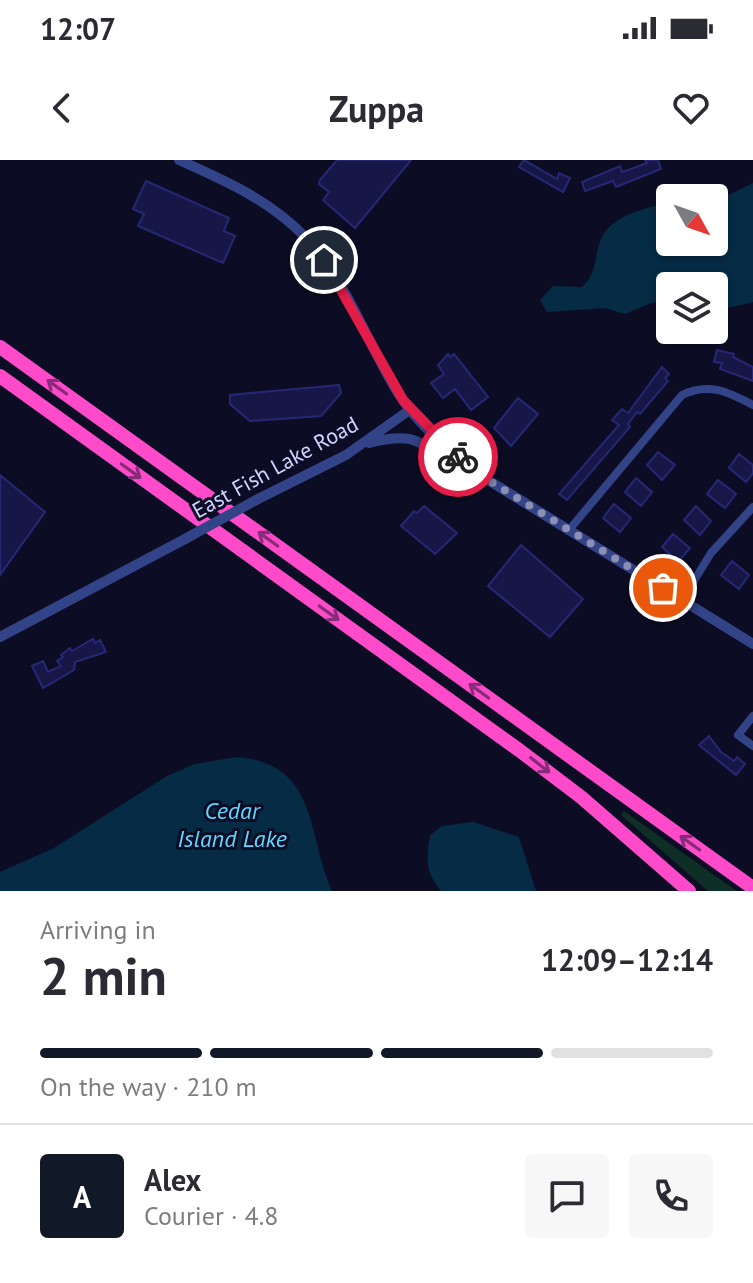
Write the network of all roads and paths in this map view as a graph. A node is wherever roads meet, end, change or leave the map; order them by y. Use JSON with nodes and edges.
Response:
{"nodes":[{"id":1,"x":179,"y":160,"type":"edge"},
{"id":2,"x":0,"y":347,"type":"edge"},
{"id":3,"x":0,"y":376,"type":"edge"},
{"id":4,"x":753,"y":405,"type":"edge"},
{"id":5,"x":411,"y":409,"type":"junction"},
{"id":6,"x":362,"y":445,"type":"junction"},
{"id":7,"x":480,"y":475,"type":"junction"},
{"id":8,"x":753,"y":507,"type":"edge"},
{"id":9,"x":569,"y":530,"type":"junction"},
{"id":10,"x":682,"y":600,"type":"junction"},
{"id":11,"x":0,"y":637,"type":"edge"},
{"id":12,"x":753,"y":644,"type":"edge"},
{"id":13,"x":753,"y":716,"type":"edge"},
{"id":14,"x":753,"y":746,"type":"edge"},
{"id":15,"x":753,"y":888,"type":"edge"},
{"id":16,"x":689,"y":891,"type":"edge"}],
"edges":[{"from":1,"to":5,"type":"street"},
{"from":15,"to":2,"type":"highway","one_way":true},
{"from":3,"to":16,"type":"highway","one_way":true},
{"from":4,"to":9,"type":"street"},
{"from":5,"to":6,"type":"street","name":"East Fish Lake Road"},
{"from":5,"to":7,"type":"street"},
{"from":6,"to":7,"type":"street"},
{"from":6,"to":11,"type":"street","name":"East Fish Lake Road","bridge":true},
{"from":7,"to":9,"type":"street"},
{"from":8,"to":10,"type":"street"},
{"from":9,"to":10,"type":"street"},
{"from":10,"to":12,"type":"street"},
{"from":13,"to":14,"type":"street"}]}
